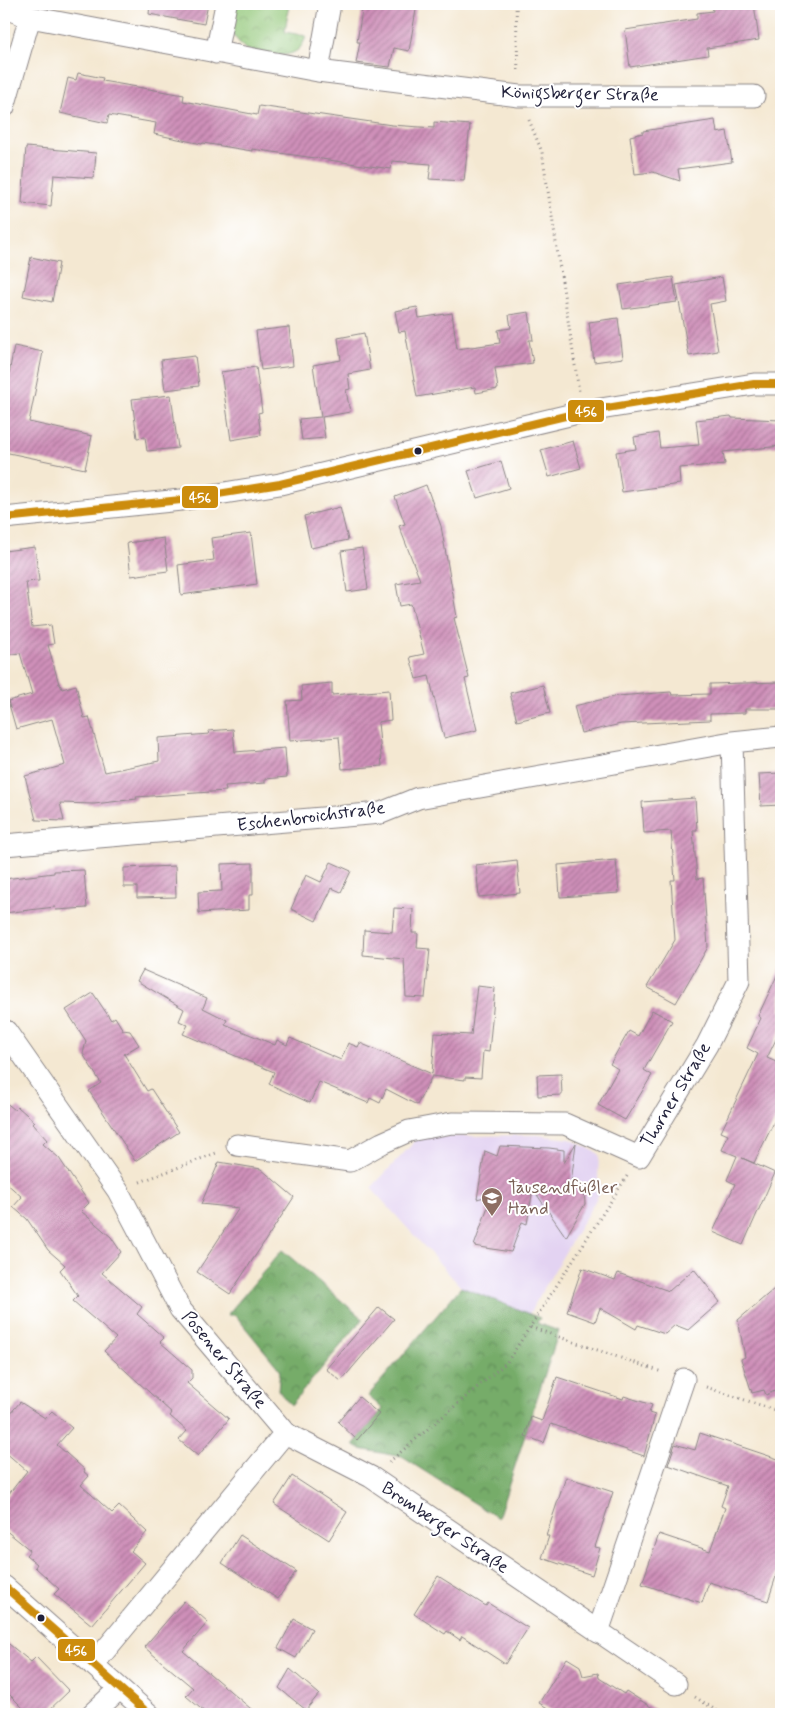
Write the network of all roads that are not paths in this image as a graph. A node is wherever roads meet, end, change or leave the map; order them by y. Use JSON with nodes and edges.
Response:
{"nodes":[{"id":1,"x":226,"y":4,"type":"edge"},
{"id":2,"x":330,"y":4,"type":"edge"},
{"id":3,"x":4,"y":8,"type":"edge"},
{"id":4,"x":30,"y":17,"type":"junction"},
{"id":5,"x":216,"y":53,"type":"junction"},
{"id":6,"x":318,"y":70,"type":"junction"},
{"id":7,"x":754,"y":96,"type":"dead end"},
{"id":8,"x":4,"y":107,"type":"edge"},
{"id":9,"x":781,"y":384,"type":"edge"},
{"id":10,"x":4,"y":518,"type":"edge"},
{"id":11,"x":781,"y":737,"type":"edge"},
{"id":12,"x":732,"y":742,"type":"junction"},
{"id":13,"x":4,"y":845,"type":"edge"},
{"id":14,"x":6,"y":1031,"type":"dead end"},
{"id":15,"x":237,"y":1144,"type":"road end"},
{"id":16,"x":684,"y":1379,"type":"road end"},
{"id":17,"x":285,"y":1433,"type":"junction"},
{"id":18,"x":4,"y":1586,"type":"edge"},
{"id":19,"x":598,"y":1632,"type":"junction"},
{"id":20,"x":94,"y":1665,"type":"junction"},
{"id":21,"x":676,"y":1684,"type":"road end"},
{"id":22,"x":119,"y":1689,"type":"junction"},
{"id":23,"x":92,"y":1714,"type":"edge"},
{"id":24,"x":149,"y":1714,"type":"edge"}],
"edges":[{"from":1,"to":5,"type":"street"},
{"from":2,"to":6,"type":"street"},
{"from":3,"to":4,"type":"street","name":"Königsberger Straße"},
{"from":4,"to":5,"type":"street","name":"Königsberger Straße"},
{"from":4,"to":8,"type":"street"},
{"from":5,"to":6,"type":"street","name":"Königsberger Straße"},
{"from":6,"to":7,"type":"street","name":"Königsberger Straße"},
{"from":9,"to":10,"type":"street"},
{"from":11,"to":12,"type":"street","name":"Eschenbroichstraße"},
{"from":12,"to":13,"type":"street","name":"Eschenbroichstraße"},
{"from":12,"to":15,"type":"street","name":"Thorner Straße"},
{"from":14,"to":17,"type":"street","name":"Posener Straße"},
{"from":16,"to":19,"type":"street"},
{"from":17,"to":19,"type":"street","name":"Bromberger Straße"},
{"from":17,"to":20,"type":"street"},
{"from":18,"to":20,"type":"street"},
{"from":19,"to":21,"type":"street","name":"Bromberger Straße"},
{"from":20,"to":22,"type":"street"},
{"from":22,"to":23,"type":"street"},
{"from":22,"to":24,"type":"street"}]}
